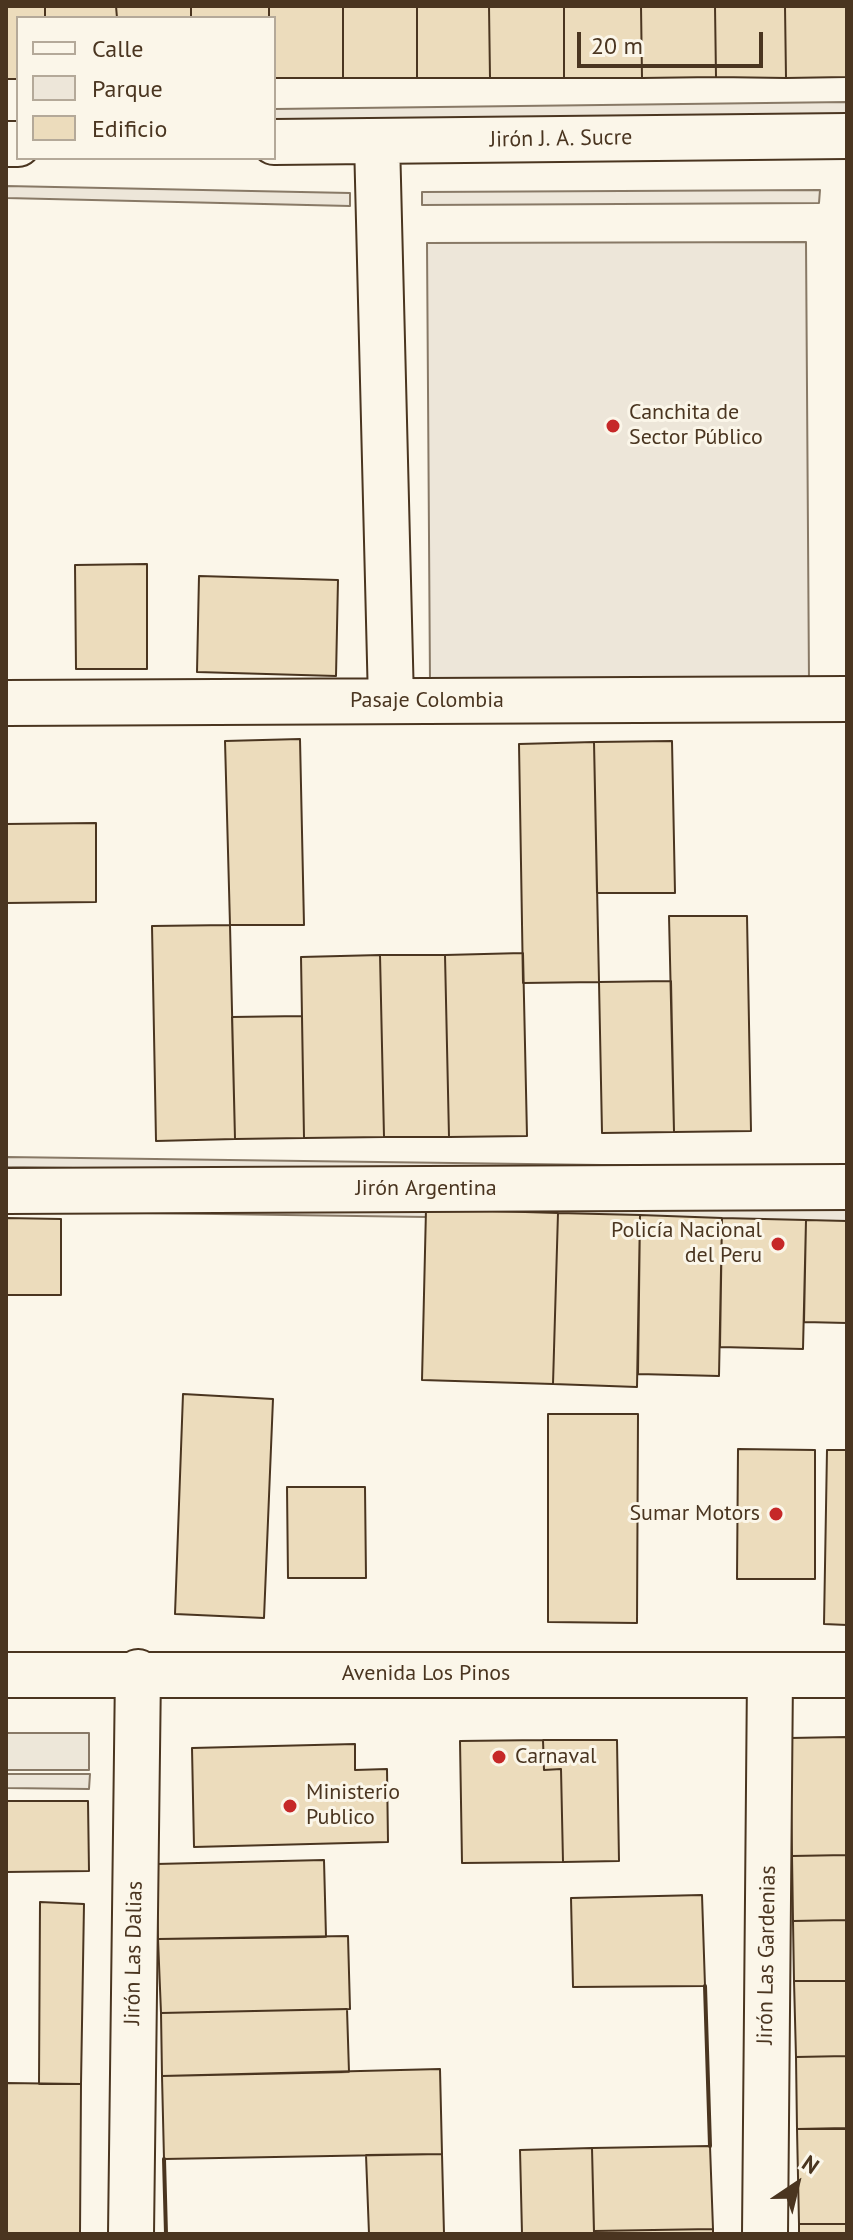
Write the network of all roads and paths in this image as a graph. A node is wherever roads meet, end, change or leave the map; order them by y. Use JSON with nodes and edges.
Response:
{"nodes":[{"id":1,"x":847,"y":136,"type":"edge"},
{"id":2,"x":377,"y":141,"type":"junction"},
{"id":3,"x":276,"y":142,"type":"edge"},
{"id":4,"x":847,"y":699,"type":"edge"},
{"id":5,"x":391,"y":701,"type":"junction"},
{"id":6,"x":6,"y":703,"type":"edge"},
{"id":7,"x":847,"y":1187,"type":"edge"},
{"id":8,"x":6,"y":1191,"type":"edge"},
{"id":9,"x":138,"y":1672,"type":"junction"},
{"id":10,"x":6,"y":1675,"type":"edge"},
{"id":11,"x":770,"y":1675,"type":"junction"},
{"id":12,"x":847,"y":1675,"type":"edge"},
{"id":13,"x":131,"y":2234,"type":"edge"},
{"id":14,"x":765,"y":2234,"type":"edge"}],
"edges":[{"from":1,"to":2,"type":"street","name":"Jirón J. A. Sucre"},
{"from":2,"to":3,"type":"street","name":"Jirón J. A. Sucre"},
{"from":2,"to":5,"type":"street"},
{"from":4,"to":5,"type":"street","name":"Pasaje Colombia"},
{"from":5,"to":6,"type":"street","name":"Pasaje Colombia"},
{"from":7,"to":8,"type":"street","name":"Jirón Argentina"},
{"from":9,"to":10,"type":"street","name":"Avenida Los Pinos"},
{"from":9,"to":11,"type":"street","name":"Avenida Los Pinos"},
{"from":9,"to":13,"type":"street","name":"Jirón Las Dalias"},
{"from":11,"to":12,"type":"street","name":"Avenida Los Pinos"},
{"from":11,"to":14,"type":"street","name":"Jirón Las Gardenias"}]}
